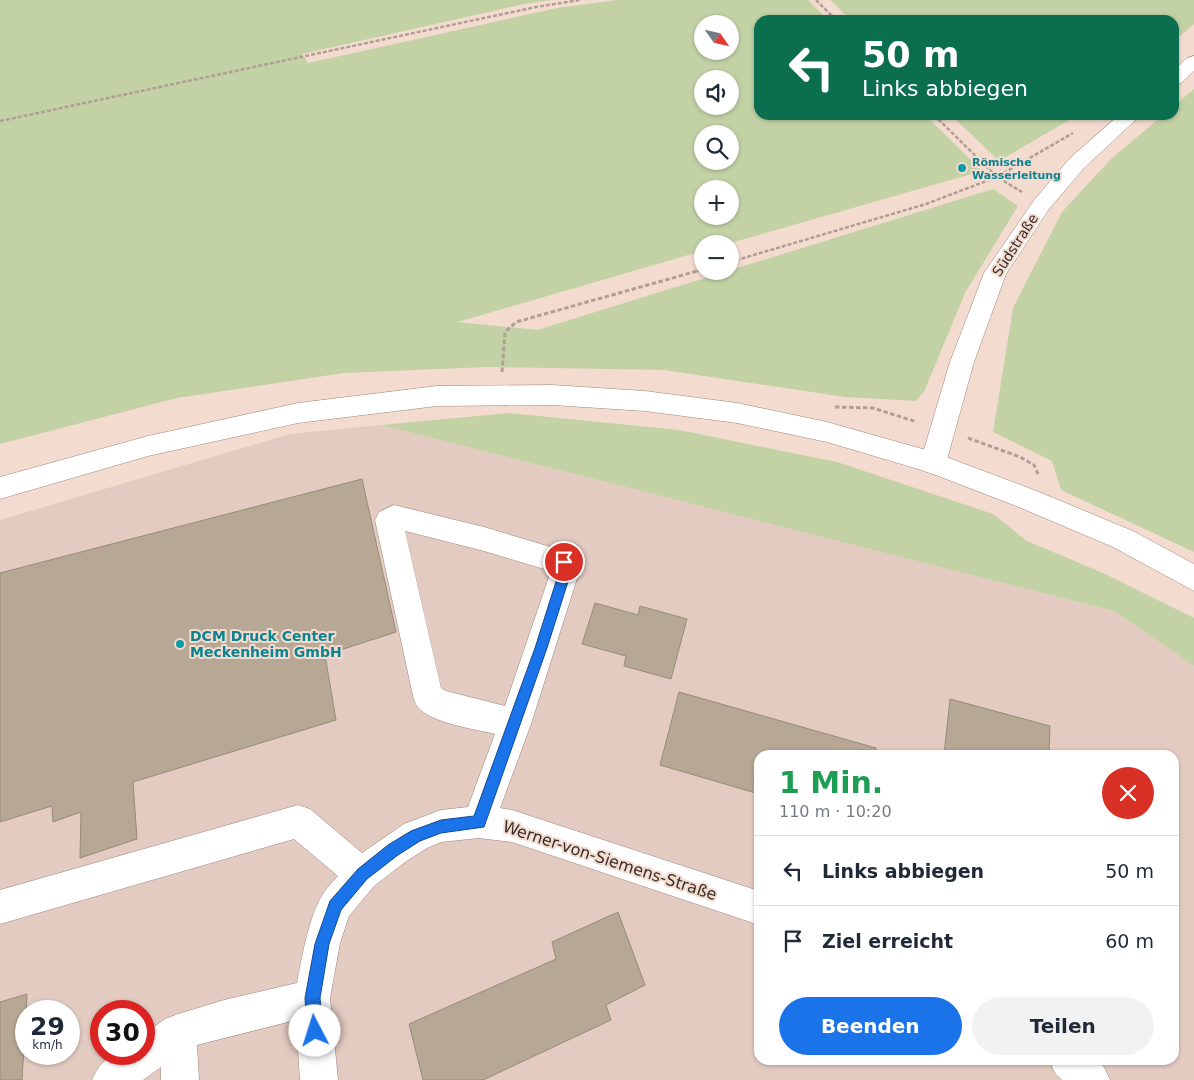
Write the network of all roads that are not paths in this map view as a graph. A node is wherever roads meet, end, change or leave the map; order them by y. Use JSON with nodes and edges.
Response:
{"nodes":[{"id":1,"x":1194,"y":62,"type":"edge"},
{"id":2,"x":1179,"y":75,"type":"edge"},
{"id":3,"x":1125,"y":120,"type":"edge"},
{"id":4,"x":934,"y":463,"type":"junction"},
{"id":5,"x":0,"y":488,"type":"edge"},
{"id":6,"x":1194,"y":578,"type":"edge"},
{"id":7,"x":515,"y":724,"type":"junction"},
{"id":8,"x":479,"y":822,"type":"junction"},
{"id":9,"x":362,"y":874,"type":"junction"},
{"id":10,"x":754,"y":906,"type":"edge"},
{"id":11,"x":0,"y":907,"type":"edge"},
{"id":12,"x":312,"y":998,"type":"junction"},
{"id":13,"x":178,"y":1032,"type":"junction"},
{"id":14,"x":1074,"y":1065,"type":"edge"},
{"id":15,"x":111,"y":1080,"type":"edge"},
{"id":16,"x":180,"y":1080,"type":"edge"},
{"id":17,"x":319,"y":1080,"type":"edge"},
{"id":18,"x":1091,"y":1080,"type":"edge"}],
"edges":[{"from":1,"to":2,"type":"street"},
{"from":3,"to":4,"type":"street","name":"Südstraße"},
{"from":4,"to":5,"type":"street"},
{"from":4,"to":6,"type":"street"},
{"from":7,"to":7,"type":"street"},
{"from":7,"to":8,"type":"street"},
{"from":8,"to":9,"type":"street","name":"Werner-von-Siemens-Straße"},
{"from":8,"to":10,"type":"street","name":"Werner-von-Siemens-Straße"},
{"from":9,"to":11,"type":"street"},
{"from":9,"to":12,"type":"street","name":"Werner-von-Siemens-Straße"},
{"from":12,"to":13,"type":"street"},
{"from":12,"to":17,"type":"street","name":"Werner-von-Siemens-Straße"},
{"from":13,"to":15,"type":"street"},
{"from":13,"to":16,"type":"street"},
{"from":14,"to":18,"type":"street"}]}
